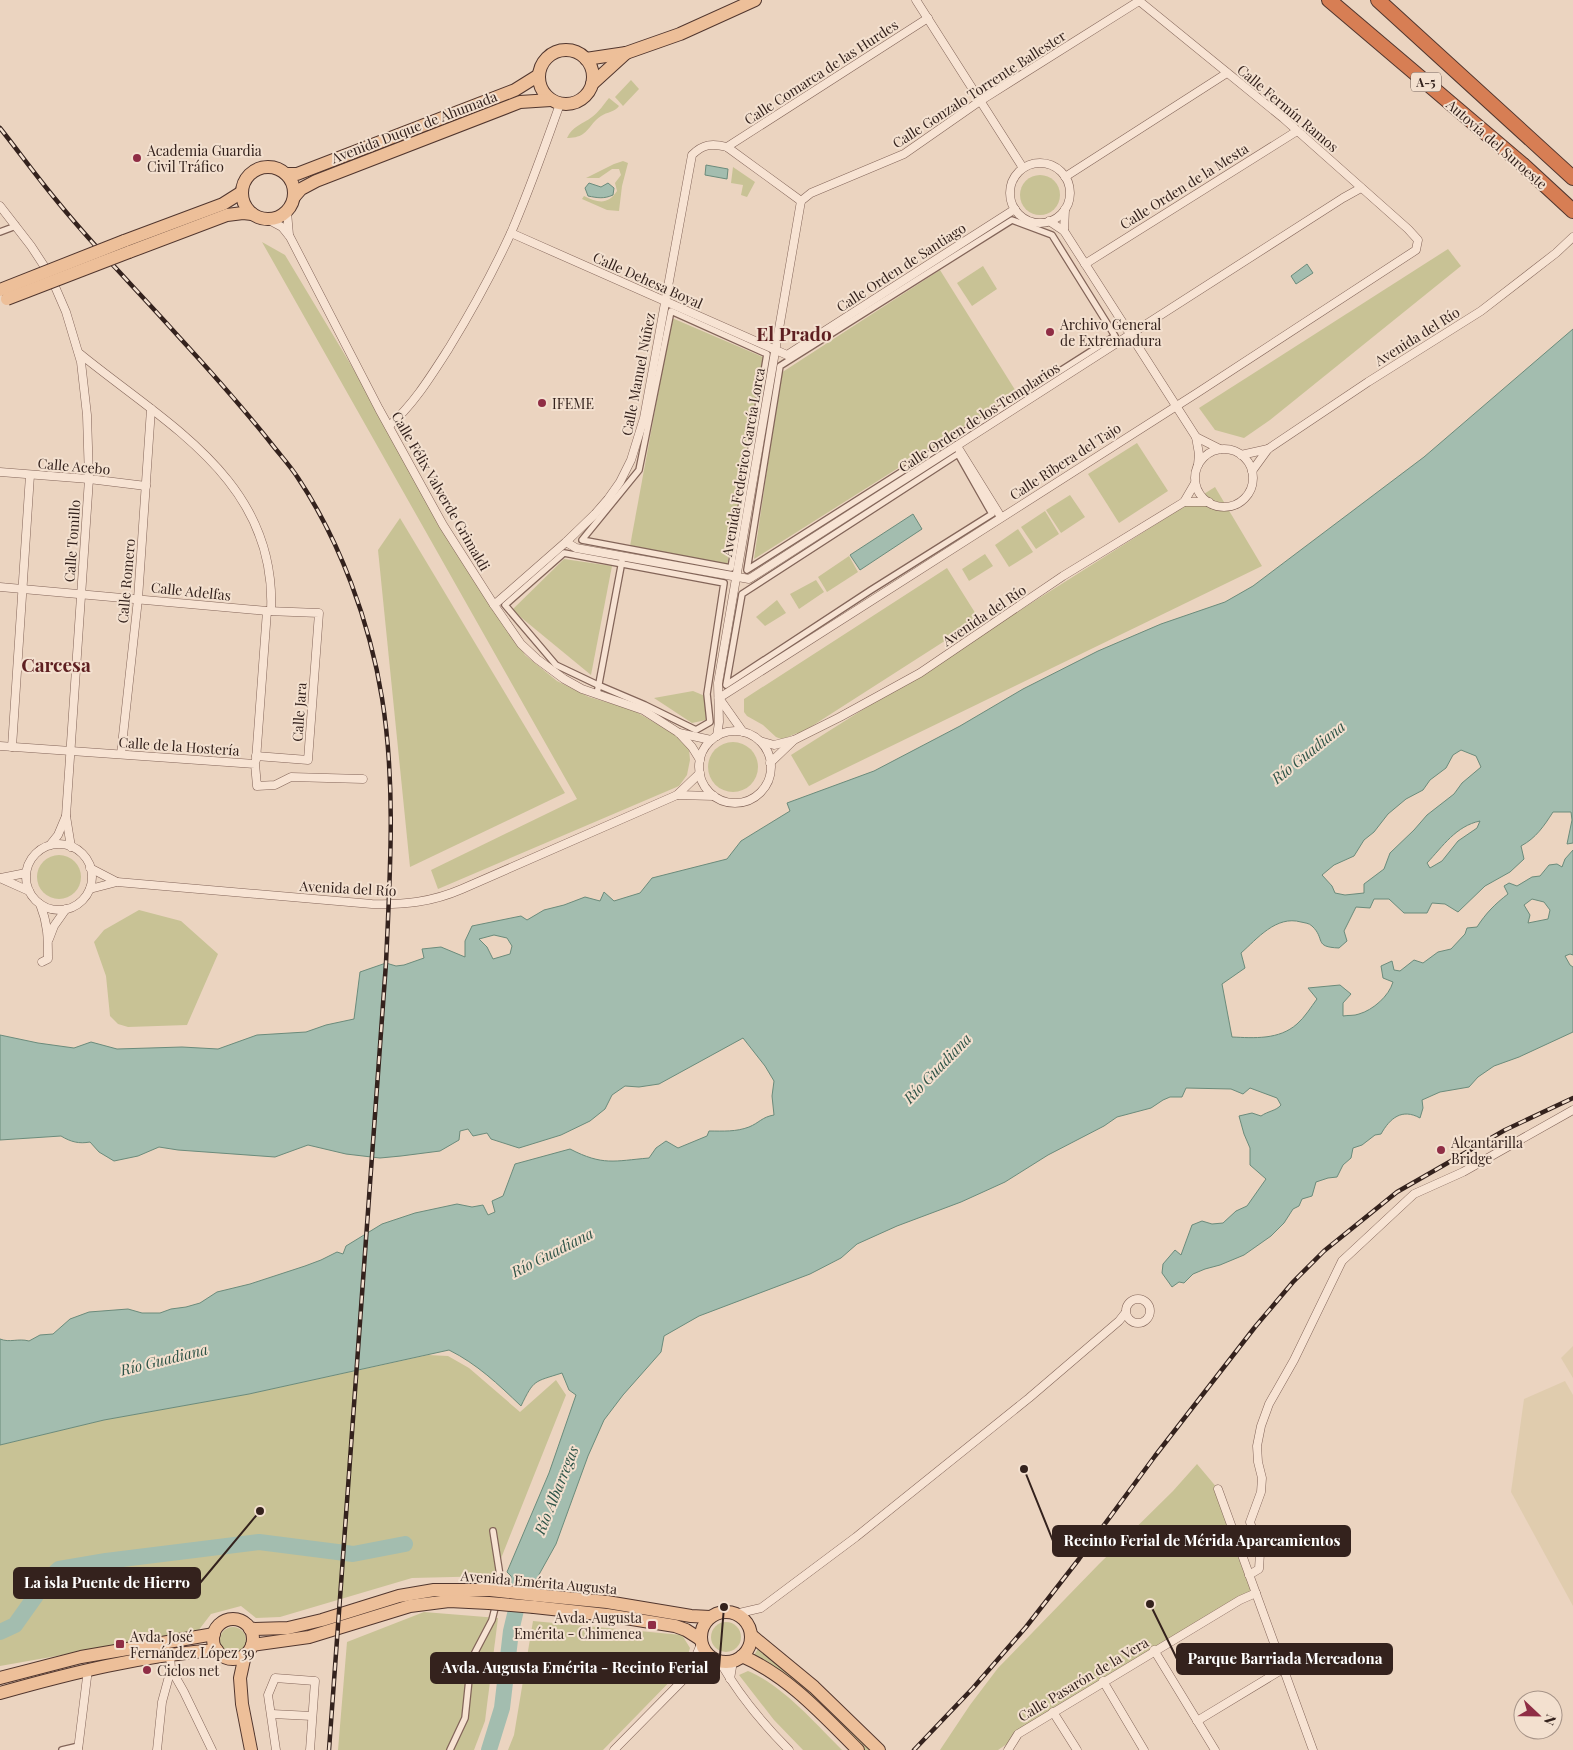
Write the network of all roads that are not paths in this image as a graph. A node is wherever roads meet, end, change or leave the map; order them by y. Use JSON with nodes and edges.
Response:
{"nodes":[{"id":1,"x":755,"y":0,"type":"edge"},
{"id":2,"x":916,"y":0,"type":"edge"},
{"id":3,"x":1329,"y":0,"type":"edge"},
{"id":4,"x":1378,"y":0,"type":"edge"},
{"id":5,"x":1139,"y":1,"type":"edge"},
{"id":6,"x":928,"y":18,"type":"junction"},
{"id":7,"x":626,"y":53,"type":"junction"},
{"id":8,"x":586,"y":59,"type":"junction"},
{"id":9,"x":1227,"y":73,"type":"junction"},
{"id":10,"x":539,"y":75,"type":"junction"},
{"id":11,"x":592,"y":84,"type":"junction"},
{"id":12,"x":980,"y":101,"type":"junction"},
{"id":13,"x":555,"y":102,"type":"junction"},
{"id":14,"x":1296,"y":130,"type":"junction"},
{"id":15,"x":727,"y":147,"type":"junction"},
{"id":16,"x":1023,"y":168,"type":"junction"},
{"id":17,"x":286,"y":174,"type":"junction"},
{"id":18,"x":1065,"y":177,"type":"junction"},
{"id":19,"x":1573,"y":178,"type":"edge"},
{"id":20,"x":1361,"y":188,"type":"junction"},
{"id":21,"x":242,"y":192,"type":"junction"},
{"id":22,"x":294,"y":198,"type":"junction"},
{"id":23,"x":800,"y":201,"type":"junction"},
{"id":24,"x":0,"y":206,"type":"edge"},
{"id":25,"x":1015,"y":209,"type":"junction"},
{"id":26,"x":1065,"y":209,"type":"junction"},
{"id":27,"x":1573,"y":211,"type":"edge"},
{"id":28,"x":287,"y":212,"type":"junction"},
{"id":29,"x":252,"y":214,"type":"junction"},
{"id":30,"x":269,"y":220,"type":"junction"},
{"id":31,"x":1049,"y":222,"type":"junction"},
{"id":32,"x":16,"y":226,"type":"junction"},
{"id":33,"x":1064,"y":230,"type":"junction"},
{"id":34,"x":0,"y":232,"type":"edge"},
{"id":35,"x":511,"y":233,"type":"junction"},
{"id":36,"x":290,"y":237,"type":"junction"},
{"id":37,"x":1573,"y":238,"type":"edge"},
{"id":38,"x":1418,"y":240,"type":"joint"},
{"id":39,"x":127,"y":246,"type":"junction"},
{"id":40,"x":1085,"y":264,"type":"junction"},
{"id":41,"x":2,"y":296,"type":"edge"},
{"id":42,"x":665,"y":301,"type":"junction"},
{"id":43,"x":1131,"y":335,"type":"junction"},
{"id":44,"x":1115,"y":336,"type":"joint"},
{"id":45,"x":774,"y":350,"type":"junction"},
{"id":46,"x":79,"y":353,"type":"junction"},
{"id":47,"x":1176,"y":405,"type":"junction"},
{"id":48,"x":151,"y":409,"type":"junction"},
{"id":49,"x":389,"y":426,"type":"junction"},
{"id":50,"x":1196,"y":437,"type":"junction"},
{"id":51,"x":1220,"y":449,"type":"junction"},
{"id":52,"x":1268,"y":449,"type":"junction"},
{"id":53,"x":957,"y":450,"type":"junction"},
{"id":54,"x":1241,"y":455,"type":"junction"},
{"id":55,"x":1198,"y":465,"type":"junction"},
{"id":56,"x":1252,"y":471,"type":"junction"},
{"id":57,"x":0,"y":472,"type":"edge"},
{"id":58,"x":30,"y":475,"type":"junction"},
{"id":59,"x":89,"y":479,"type":"junction"},
{"id":60,"x":1195,"y":483,"type":"junction"},
{"id":61,"x":146,"y":486,"type":"junction"},
{"id":62,"x":1184,"y":502,"type":"junction"},
{"id":63,"x":1209,"y":502,"type":"junction"},
{"id":64,"x":1001,"y":517,"type":"junction"},
{"id":65,"x":566,"y":542,"type":"junction"},
{"id":66,"x":624,"y":548,"type":"junction"},
{"id":67,"x":622,"y":560,"type":"junction"},
{"id":68,"x":736,"y":576,"type":"junction"},
{"id":69,"x":0,"y":587,"type":"edge"},
{"id":70,"x":22,"y":589,"type":"junction"},
{"id":71,"x":81,"y":594,"type":"junction"},
{"id":72,"x":138,"y":599,"type":"junction"},
{"id":73,"x":494,"y":605,"type":"junction"},
{"id":74,"x":269,"y":611,"type":"junction"},
{"id":75,"x":319,"y":613,"type":"joint"},
{"id":76,"x":598,"y":685,"type":"junction"},
{"id":77,"x":597,"y":694,"type":"junction"},
{"id":78,"x":719,"y":698,"type":"junction"},
{"id":79,"x":683,"y":723,"type":"junction"},
{"id":80,"x":743,"y":732,"type":"junction"},
{"id":81,"x":678,"y":733,"type":"junction"},
{"id":82,"x":714,"y":738,"type":"junction"},
{"id":83,"x":794,"y":740,"type":"junction"},
{"id":84,"x":760,"y":741,"type":"junction"},
{"id":85,"x":0,"y":746,"type":"edge"},
{"id":86,"x":12,"y":746,"type":"junction"},
{"id":87,"x":70,"y":752,"type":"junction"},
{"id":88,"x":121,"y":754,"type":"junction"},
{"id":89,"x":256,"y":760,"type":"junction"},
{"id":90,"x":700,"y":760,"type":"junction"},
{"id":91,"x":770,"y":763,"type":"junction"},
{"id":92,"x":700,"y":773,"type":"junction"},
{"id":93,"x":363,"y":779,"type":"dead end"},
{"id":94,"x":677,"y":795,"type":"junction"},
{"id":95,"x":714,"y":796,"type":"junction"},
{"id":96,"x":66,"y":816,"type":"junction"},
{"id":97,"x":50,"y":845,"type":"junction"},
{"id":98,"x":72,"y":846,"type":"junction"},
{"id":99,"x":90,"y":868,"type":"junction"},
{"id":100,"x":26,"y":872,"type":"junction"},
{"id":101,"x":117,"y":882,"type":"junction"},
{"id":102,"x":90,"y":889,"type":"junction"},
{"id":103,"x":29,"y":891,"type":"junction"},
{"id":104,"x":40,"y":904,"type":"junction"},
{"id":105,"x":66,"y":909,"type":"junction"},
{"id":106,"x":48,"y":941,"type":"junction"},
{"id":107,"x":42,"y":962,"type":"dead end"},
{"id":108,"x":1573,"y":1110,"type":"edge"},
{"id":109,"x":1126,"y":1312,"type":"dead end"},
{"id":110,"x":1218,"y":1489,"type":"dead end"},
{"id":111,"x":493,"y":1531,"type":"dead end"},
{"id":112,"x":1249,"y":1575,"type":"junction"},
{"id":113,"x":1256,"y":1593,"type":"junction"},
{"id":114,"x":490,"y":1597,"type":"junction"},
{"id":115,"x":535,"y":1601,"type":"junction"},
{"id":116,"x":735,"y":1614,"type":"junction"},
{"id":117,"x":710,"y":1617,"type":"junction"},
{"id":118,"x":250,"y":1629,"type":"junction"},
{"id":119,"x":214,"y":1634,"type":"junction"},
{"id":120,"x":750,"y":1635,"type":"junction"},
{"id":121,"x":701,"y":1641,"type":"junction"},
{"id":122,"x":217,"y":1650,"type":"junction"},
{"id":123,"x":248,"y":1650,"type":"junction"},
{"id":124,"x":1154,"y":1650,"type":"junction"},
{"id":125,"x":170,"y":1654,"type":"junction"},
{"id":126,"x":228,"y":1659,"type":"junction"},
{"id":127,"x":738,"y":1659,"type":"junction"},
{"id":128,"x":718,"y":1661,"type":"junction"},
{"id":129,"x":88,"y":1669,"type":"junction"},
{"id":130,"x":171,"y":1669,"type":"junction"},
{"id":131,"x":1283,"y":1669,"type":"junction"},
{"id":132,"x":688,"y":1675,"type":"junction"},
{"id":133,"x":0,"y":1678,"type":"edge"},
{"id":134,"x":240,"y":1678,"type":"junction"},
{"id":135,"x":730,"y":1679,"type":"junction"},
{"id":136,"x":1103,"y":1681,"type":"junction"},
{"id":137,"x":0,"y":1693,"type":"edge"},
{"id":138,"x":1053,"y":1712,"type":"junction"},
{"id":139,"x":272,"y":1714,"type":"junction"},
{"id":140,"x":312,"y":1716,"type":"junction"},
{"id":141,"x":1197,"y":1721,"type":"junction"},
{"id":142,"x":79,"y":1748,"type":"edge"},
{"id":143,"x":62,"y":1750,"type":"edge"},
{"id":144,"x":157,"y":1750,"type":"edge"},
{"id":145,"x":212,"y":1750,"type":"edge"},
{"id":146,"x":251,"y":1750,"type":"edge"},
{"id":147,"x":276,"y":1750,"type":"edge"},
{"id":148,"x":310,"y":1750,"type":"edge"},
{"id":149,"x":450,"y":1750,"type":"edge"},
{"id":150,"x":614,"y":1750,"type":"edge"},
{"id":151,"x":789,"y":1750,"type":"edge"},
{"id":152,"x":858,"y":1750,"type":"edge"},
{"id":153,"x":879,"y":1750,"type":"edge"},
{"id":154,"x":1008,"y":1750,"type":"edge"},
{"id":155,"x":1076,"y":1750,"type":"edge"},
{"id":156,"x":1144,"y":1750,"type":"edge"},
{"id":157,"x":1214,"y":1750,"type":"edge"},
{"id":158,"x":1313,"y":1750,"type":"edge"}],
"edges":[{"from":1,"to":7,"type":"main road"},
{"from":2,"to":6,"type":"street"},
{"from":3,"to":27,"type":"highway","name":"Autovía del Suroeste","number":"A-5"},
{"from":4,"to":19,"type":"highway","name":"Autovía del Suroeste","number":"A-5"},
{"from":5,"to":9,"type":"street","name":"Calle Fermín Ramos"},
{"from":5,"to":12,"type":"street","name":"Calle Gonzalo Torrente Ballester"},
{"from":6,"to":12,"type":"street"},
{"from":6,"to":15,"type":"street","name":"Calle Comarca de las Hurdes"},
{"from":7,"to":8,"type":"main road"},
{"from":7,"to":11,"type":"main road"},
{"from":8,"to":10,"type":"main road"},
{"from":8,"to":11,"type":"main road"},
{"from":9,"to":14,"type":"street","name":"Calle Fermín Ramos"},
{"from":9,"to":18,"type":"street"},
{"from":10,"to":13,"type":"main road"},
{"from":10,"to":17,"type":"main road","name":"Avenida Duque de Ahumada"},
{"from":11,"to":13,"type":"main road"},
{"from":12,"to":16,"type":"street"},
{"from":12,"to":23,"type":"street","name":"Calle Gonzalo Torrente Ballester"},
{"from":13,"to":22,"type":"main road","name":"Avenida Duque de Ahumada"},
{"from":13,"to":35,"type":"street"},
{"from":14,"to":20,"type":"street","name":"Calle Fermín Ramos"},
{"from":14,"to":40,"type":"street","name":"Calle Orden de la Mesta"},
{"from":15,"to":23,"type":"street"},
{"from":15,"to":42,"type":"street","name":"Calle Manuel Núñez"},
{"from":16,"to":18,"type":"street"},
{"from":16,"to":25,"type":"street"},
{"from":17,"to":21,"type":"main road"},
{"from":17,"to":22,"type":"main road"},
{"from":18,"to":26,"type":"street"},
{"from":20,"to":38,"type":"street","name":"Calle Fermín Ramos"},
{"from":20,"to":43,"type":"street","name":"Calle Orden de los Templarios"},
{"from":21,"to":29,"type":"main road"},
{"from":21,"to":39,"type":"main road"},
{"from":22,"to":28,"type":"main road"},
{"from":23,"to":45,"type":"street","name":"Avenida Federico García Lorca"},
{"from":24,"to":32,"type":"street","name":"Calle Tomillo"},
{"from":25,"to":31,"type":"street"},
{"from":25,"to":45,"type":"street","name":"Calle Orden de Santiago"},
{"from":26,"to":31,"type":"street"},
{"from":26,"to":33,"type":"street"},
{"from":28,"to":30,"type":"main road"},
{"from":28,"to":36,"type":"street","name":"Calle Félix Valverde Grimaldi"},
{"from":29,"to":30,"type":"main road"},
{"from":29,"to":39,"type":"main road"},
{"from":30,"to":36,"type":"street","name":"Calle Félix Valverde Grimaldi"},
{"from":31,"to":33,"type":"street"},
{"from":32,"to":34,"type":"street"},
{"from":32,"to":46,"type":"street","name":"Calle Tomillo"},
{"from":33,"to":40,"type":"street"},
{"from":35,"to":42,"type":"street","name":"Calle Dehesa Boyal"},
{"from":35,"to":49,"type":"street"},
{"from":36,"to":49,"type":"street","name":"Calle Félix Valverde Grimaldi"},
{"from":37,"to":52,"type":"street","name":"Avenida del Río"},
{"from":38,"to":47,"type":"street","name":"Calle Ribera del Tajo"},
{"from":39,"to":41,"type":"main road","bridge":true},
{"from":40,"to":43,"type":"street"},
{"from":42,"to":45,"type":"street","name":"Calle Dehesa Boyal"},
{"from":42,"to":65,"type":"street","name":"Calle Manuel Núñez"},
{"from":43,"to":47,"type":"street"},
{"from":43,"to":53,"type":"street","name":"Calle Orden de los Templarios"},
{"from":44,"to":44,"type":"street"},
{"from":45,"to":68,"type":"street","name":"Avenida Federico García Lorca"},
{"from":46,"to":48,"type":"street"},
{"from":46,"to":59,"type":"street","name":"Calle Tomillo"},
{"from":47,"to":50,"type":"street"},
{"from":47,"to":64,"type":"street","name":"Calle Ribera del Tajo"},
{"from":48,"to":61,"type":"street","name":"Calle Romero"},
{"from":48,"to":74,"type":"street"},
{"from":49,"to":73,"type":"street","name":"Calle Félix Valverde Grimaldi"},
{"from":50,"to":51,"type":"street"},
{"from":50,"to":55,"type":"street"},
{"from":51,"to":54,"type":"street"},
{"from":51,"to":55,"type":"street"},
{"from":52,"to":54,"type":"street","name":"Avenida del Río"},
{"from":52,"to":56,"type":"street","name":"Avenida del Río"},
{"from":53,"to":53,"type":"street"},
{"from":53,"to":64,"type":"street"},
{"from":53,"to":68,"type":"street","name":"Calle Orden de los Templarios"},
{"from":54,"to":56,"type":"street"},
{"from":55,"to":60,"type":"street"},
{"from":56,"to":63,"type":"street"},
{"from":57,"to":58,"type":"street","name":"Calle Acebo"},
{"from":58,"to":59,"type":"street","name":"Calle Acebo"},
{"from":58,"to":70,"type":"street"},
{"from":59,"to":61,"type":"street","name":"Calle Acebo"},
{"from":59,"to":71,"type":"street","name":"Calle Tomillo"},
{"from":60,"to":62,"type":"street","name":"Avenida del Río"},
{"from":60,"to":63,"type":"street"},
{"from":61,"to":72,"type":"street","name":"Calle Romero"},
{"from":62,"to":63,"type":"street"},
{"from":62,"to":83,"type":"street","name":"Avenida del Río"},
{"from":64,"to":78,"type":"street","name":"Calle Ribera del Tajo"},
{"from":65,"to":67,"type":"street","name":"Calle Orden de los Templarios"},
{"from":65,"to":73,"type":"street","name":"Calle Manuel Núñez"},
{"from":66,"to":66,"type":"street"},
{"from":66,"to":67,"type":"street"},
{"from":67,"to":68,"type":"street","name":"Calle Orden de los Templarios"},
{"from":67,"to":76,"type":"street"},
{"from":67,"to":76,"type":"street"},
{"from":67,"to":79,"type":"street"},
{"from":68,"to":78,"type":"street","name":"Avenida Federico García Lorca"},
{"from":69,"to":70,"type":"street","name":"Calle Adelfas"},
{"from":70,"to":71,"type":"street","name":"Calle Adelfas"},
{"from":70,"to":86,"type":"street"},
{"from":71,"to":72,"type":"street","name":"Calle Adelfas"},
{"from":71,"to":87,"type":"street","name":"Calle Tomillo"},
{"from":72,"to":74,"type":"street","name":"Calle Adelfas"},
{"from":72,"to":88,"type":"street","name":"Calle Romero"},
{"from":73,"to":77,"type":"street","name":"Calle Félix Valverde Grimaldi"},
{"from":74,"to":75,"type":"street","name":"Calle Adelfas"},
{"from":74,"to":89,"type":"street"},
{"from":75,"to":89,"type":"street","name":"Calle Jara"},
{"from":76,"to":77,"type":"street"},
{"from":76,"to":79,"type":"street"},
{"from":77,"to":81,"type":"street","name":"Calle Félix Valverde Grimaldi"},
{"from":78,"to":80,"type":"street"},
{"from":78,"to":82,"type":"street","name":"Avenida Federico García Lorca"},
{"from":79,"to":81,"type":"street"},
{"from":80,"to":82,"type":"street"},
{"from":80,"to":84,"type":"street"},
{"from":81,"to":82,"type":"street","name":"Calle Félix Valverde Grimaldi"},
{"from":81,"to":90,"type":"street","name":"Calle Félix Valverde Grimaldi"},
{"from":82,"to":90,"type":"street"},
{"from":83,"to":84,"type":"street","name":"Avenida del Río"},
{"from":83,"to":91,"type":"street","name":"Avenida del Río"},
{"from":84,"to":91,"type":"street"},
{"from":85,"to":86,"type":"street","name":"Calle de la Hostería"},
{"from":86,"to":87,"type":"street","name":"Calle de la Hostería"},
{"from":87,"to":88,"type":"street","name":"Calle de la Hostería"},
{"from":87,"to":96,"type":"street","name":"Calle Tomillo"},
{"from":88,"to":89,"type":"street","name":"Calle de la Hostería"},
{"from":89,"to":93,"type":"street","name":"Calle de la Hostería"},
{"from":90,"to":92,"type":"street"},
{"from":91,"to":95,"type":"street"},
{"from":92,"to":94,"type":"street","name":"Avenida del Río"},
{"from":92,"to":95,"type":"street"},
{"from":94,"to":95,"type":"street","name":"Avenida del Río"},
{"from":94,"to":101,"type":"street","name":"Avenida del Río"},
{"from":96,"to":97,"type":"street","name":"Calle Tomillo"},
{"from":96,"to":98,"type":"street","name":"Calle Tomillo"},
{"from":97,"to":98,"type":"street"},
{"from":97,"to":100,"type":"street"},
{"from":98,"to":99,"type":"street"},
{"from":99,"to":101,"type":"street","name":"Avenida del Río"},
{"from":99,"to":102,"type":"street"},
{"from":100,"to":103,"type":"street"},
{"from":100,"to":103,"type":"street"},
{"from":101,"to":102,"type":"street","name":"Avenida del Río"},
{"from":102,"to":105,"type":"street"},
{"from":103,"to":104,"type":"street"},
{"from":104,"to":105,"type":"street"},
{"from":104,"to":106,"type":"street"},
{"from":105,"to":106,"type":"street"},
{"from":106,"to":107,"type":"street"},
{"from":108,"to":112,"type":"street"},
{"from":109,"to":116,"type":"street"},
{"from":110,"to":112,"type":"street"},
{"from":111,"to":149,"type":"street"},
{"from":112,"to":113,"type":"street"},
{"from":113,"to":124,"type":"street","name":"Calle Pasarón de la Vera"},
{"from":113,"to":131,"type":"street"},
{"from":114,"to":115,"type":"main road","name":"Avenida Emérita Augusta","bridge":true},
{"from":114,"to":118,"type":"main road","name":"Avenida Emérita Augusta"},
{"from":114,"to":123,"type":"main road","name":"Avenida Emérita Augusta"},
{"from":115,"to":117,"type":"main road","name":"Avenida Emérita Augusta"},
{"from":115,"to":121,"type":"main road","name":"Avenida Emérita Augusta"},
{"from":116,"to":117,"type":"main road"},
{"from":116,"to":120,"type":"main road"},
{"from":117,"to":121,"type":"main road"},
{"from":118,"to":119,"type":"main road"},
{"from":118,"to":123,"type":"main road"},
{"from":119,"to":122,"type":"main road"},
{"from":119,"to":133,"type":"main road"},
{"from":120,"to":127,"type":"main road"},
{"from":120,"to":153,"type":"main road"},
{"from":121,"to":128,"type":"main road"},
{"from":121,"to":132,"type":"street"},
{"from":122,"to":125,"type":"main road"},
{"from":122,"to":126,"type":"main road"},
{"from":123,"to":126,"type":"main road"},
{"from":123,"to":134,"type":"main road"},
{"from":124,"to":136,"type":"street","name":"Calle Pasarón de la Vera"},
{"from":124,"to":141,"type":"street"},
{"from":125,"to":129,"type":"main road"},
{"from":125,"to":130,"type":"street"},
{"from":126,"to":134,"type":"main road"},
{"from":127,"to":128,"type":"main road"},
{"from":127,"to":135,"type":"street"},
{"from":127,"to":152,"type":"main road"},
{"from":128,"to":132,"type":"street"},
{"from":128,"to":135,"type":"street"},
{"from":129,"to":137,"type":"main road"},
{"from":129,"to":142,"type":"street"},
{"from":130,"to":144,"type":"street"},
{"from":130,"to":145,"type":"street"},
{"from":131,"to":141,"type":"street"},
{"from":131,"to":158,"type":"street"},
{"from":132,"to":150,"type":"street"},
{"from":134,"to":146,"type":"main road"},
{"from":135,"to":151,"type":"street"},
{"from":136,"to":138,"type":"street","name":"Calle Pasarón de la Vera"},
{"from":136,"to":156,"type":"street"},
{"from":138,"to":154,"type":"street","name":"Calle Pasarón de la Vera"},
{"from":138,"to":155,"type":"street"},
{"from":139,"to":140,"type":"street"},
{"from":139,"to":140,"type":"street"},
{"from":139,"to":147,"type":"street"},
{"from":140,"to":148,"type":"street"},
{"from":141,"to":157,"type":"street"},
{"from":142,"to":143,"type":"street"}]}
